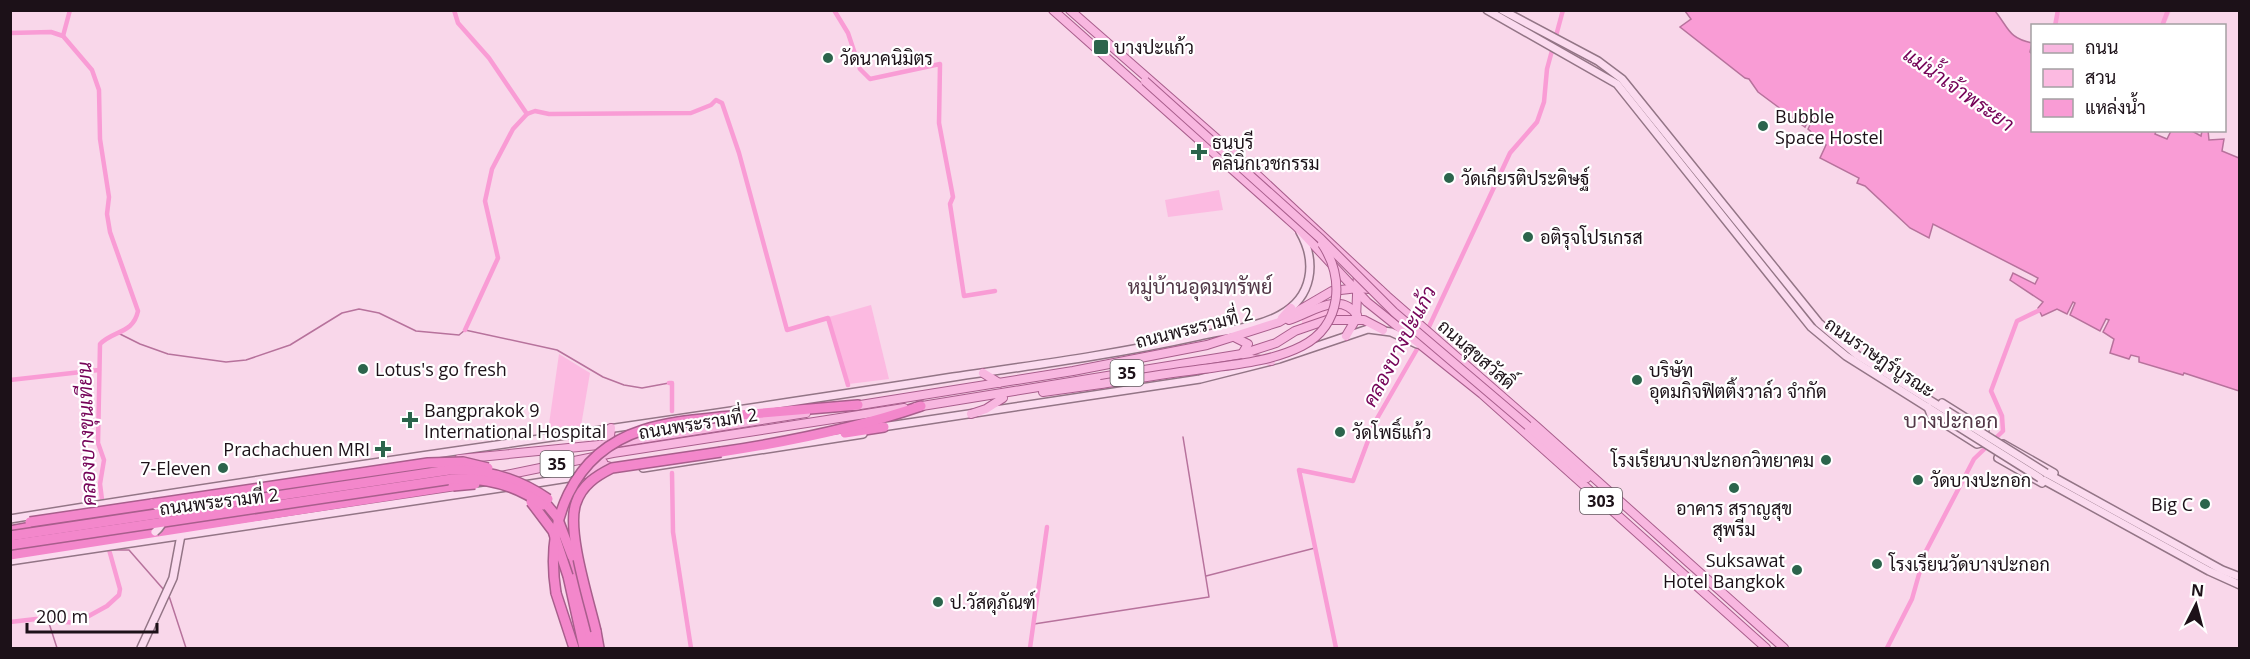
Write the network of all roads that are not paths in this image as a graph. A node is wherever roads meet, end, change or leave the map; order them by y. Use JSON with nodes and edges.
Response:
{"nodes":[{"id":1,"x":1053,"y":10,"type":"edge"},
{"id":2,"x":1487,"y":10,"type":"edge"},
{"id":3,"x":1502,"y":10,"type":"edge"},
{"id":4,"x":1071,"y":11,"type":"edge"},
{"id":5,"x":1576,"y":55,"type":"junction"},
{"id":6,"x":1649,"y":116,"type":"junction"},
{"id":7,"x":1300,"y":226,"type":"junction"},
{"id":8,"x":1351,"y":260,"type":"junction"},
{"id":9,"x":1358,"y":267,"type":"junction"},
{"id":10,"x":1338,"y":274,"type":"junction"},
{"id":11,"x":1356,"y":290,"type":"junction"},
{"id":12,"x":1380,"y":290,"type":"junction"},
{"id":13,"x":1387,"y":296,"type":"junction"},
{"id":14,"x":1291,"y":308,"type":"junction"},
{"id":15,"x":1377,"y":311,"type":"junction"},
{"id":16,"x":1357,"y":317,"type":"junction"},
{"id":17,"x":1293,"y":319,"type":"junction"},
{"id":18,"x":1279,"y":322,"type":"junction"},
{"id":19,"x":1383,"y":330,"type":"junction"},
{"id":20,"x":1295,"y":332,"type":"junction"},
{"id":21,"x":1346,"y":336,"type":"junction"},
{"id":22,"x":1235,"y":338,"type":"junction"},
{"id":23,"x":1417,"y":344,"type":"junction"},
{"id":24,"x":1242,"y":354,"type":"junction"},
{"id":25,"x":1227,"y":357,"type":"junction"},
{"id":26,"x":1271,"y":362,"type":"junction"},
{"id":27,"x":1256,"y":365,"type":"junction"},
{"id":28,"x":983,"y":373,"type":"junction"},
{"id":29,"x":999,"y":383,"type":"junction"},
{"id":30,"x":1920,"y":394,"type":"junction"},
{"id":31,"x":1003,"y":398,"type":"junction"},
{"id":32,"x":956,"y":401,"type":"junction"},
{"id":33,"x":858,"y":405,"type":"junction"},
{"id":34,"x":921,"y":406,"type":"junction"},
{"id":35,"x":1928,"y":407,"type":"junction"},
{"id":36,"x":970,"y":414,"type":"junction"},
{"id":37,"x":1945,"y":414,"type":"junction"},
{"id":38,"x":884,"y":427,"type":"junction"},
{"id":39,"x":611,"y":428,"type":"junction"},
{"id":40,"x":609,"y":444,"type":"junction"},
{"id":41,"x":759,"y":446,"type":"junction"},
{"id":42,"x":613,"y":453,"type":"junction"},
{"id":43,"x":580,"y":459,"type":"junction"},
{"id":44,"x":600,"y":464,"type":"junction"},
{"id":45,"x":622,"y":470,"type":"junction"},
{"id":46,"x":588,"y":475,"type":"junction"},
{"id":47,"x":2043,"y":475,"type":"junction"},
{"id":48,"x":516,"y":481,"type":"junction"},
{"id":49,"x":2067,"y":485,"type":"junction"},
{"id":50,"x":522,"y":491,"type":"junction"},
{"id":51,"x":2078,"y":498,"type":"junction"},
{"id":52,"x":192,"y":502,"type":"junction"},
{"id":53,"x":152,"y":503,"type":"junction"},
{"id":54,"x":121,"y":507,"type":"junction"},
{"id":55,"x":10,"y":519,"type":"edge"},
{"id":56,"x":1637,"y":519,"type":"junction"},
{"id":57,"x":192,"y":520,"type":"junction"},
{"id":58,"x":10,"y":525,"type":"edge"},
{"id":59,"x":10,"y":531,"type":"edge"},
{"id":60,"x":155,"y":532,"type":"junction"},
{"id":61,"x":181,"y":535,"type":"junction"},
{"id":62,"x":10,"y":536,"type":"edge"},
{"id":63,"x":10,"y":547,"type":"edge"},
{"id":64,"x":10,"y":555,"type":"edge"},
{"id":65,"x":10,"y":561,"type":"edge"},
{"id":66,"x":2240,"y":577,"type":"edge"},
{"id":67,"x":2240,"y":585,"type":"edge"},
{"id":68,"x":141,"y":648,"type":"edge"},
{"id":69,"x":574,"y":648,"type":"edge"},
{"id":70,"x":584,"y":648,"type":"edge"},
{"id":71,"x":591,"y":648,"type":"edge"},
{"id":72,"x":599,"y":648,"type":"edge"},
{"id":73,"x":1766,"y":648,"type":"edge"},
{"id":74,"x":1784,"y":648,"type":"edge"}],
"edges":[{"from":1,"to":7,"type":"main road","name":"ถนนสุขสวัสดิ์","number":"303"},
{"from":2,"to":5,"type":"main road","name":"ถนนราษฎร์บูรณะ"},
{"from":3,"to":5,"type":"main road","name":"ถนนราษฎร์บูรณะ"},
{"from":4,"to":7,"type":"main road","bridge":true},
{"from":4,"to":8,"type":"main road","name":"ถนนสุขสวัสดิ์","number":"303"},
{"from":5,"to":6,"type":"main road","name":"ถนนราษฎร์บูรณะ"},
{"from":6,"to":30,"type":"main road","name":"ถนนราษฎร์บูรณะ"},
{"from":6,"to":35,"type":"main road","name":"ถนนราษฎร์บูรณะ"},
{"from":7,"to":10,"type":"main road","name":"ถนนสุขสวัสดิ์","number":"303"},
{"from":7,"to":14,"type":"main road"},
{"from":7,"to":31,"type":"main road","bridge":true},
{"from":7,"to":56,"type":"main road","number":"303","bridge":true},
{"from":8,"to":9,"type":"main road","name":"ถนนสุขสวัสดิ์","number":"303"},
{"from":8,"to":10,"type":"main road"},
{"from":9,"to":11,"type":"main road"},
{"from":9,"to":12,"type":"main road","name":"ถนนสุขสวัสดิ์","number":"303"},
{"from":10,"to":11,"type":"main road","name":"ถนนสุขสวัสดิ์","number":"303"},
{"from":11,"to":12,"type":"main road","name":"ถนนพระรามที่ 2","number":"35"},
{"from":11,"to":15,"type":"main road","name":"ถนนสุขสวัสดิ์","number":"303"},
{"from":11,"to":16,"type":"main road"},
{"from":11,"to":18,"type":"main road","name":"ถนนพระรามที่ 2","number":"35"},
{"from":12,"to":13,"type":"main road","name":"ถนนสุขสวัสดิ์","number":"303"},
{"from":13,"to":15,"type":"main road"},
{"from":13,"to":56,"type":"main road","name":"ถนนสุขสวัสดิ์","number":"303"},
{"from":14,"to":18,"type":"main road"},
{"from":14,"to":28,"type":"main road","name":"ถนนพระรามที่ 2","number":"35"},
{"from":15,"to":23,"type":"main road","name":"ถนนสุขสวัสดิ์","number":"303"},
{"from":16,"to":17,"type":"main road"},
{"from":16,"to":19,"type":"main road","name":"ถนนพระรามที่ 2","number":"35"},
{"from":16,"to":20,"type":"main road","name":"ถนนพระรามที่ 2","number":"35"},
{"from":16,"to":21,"type":"main road"},
{"from":17,"to":18,"type":"main road"},
{"from":17,"to":20,"type":"main road"},
{"from":18,"to":22,"type":"main road","name":"ถนนพระรามที่ 2","number":"35"},
{"from":19,"to":21,"type":"main road","name":"ถนนพระรามที่ 2","number":"35"},
{"from":19,"to":23,"type":"main road","name":"ถนนพระรามที่ 2","number":"35"},
{"from":20,"to":24,"type":"main road","name":"ถนนพระรามที่ 2","number":"35"},
{"from":21,"to":26,"type":"main road","name":"ถนนพระรามที่ 2","number":"35"},
{"from":22,"to":24,"type":"main road"},
{"from":22,"to":29,"type":"main road","name":"ถนนพระรามที่ 2","number":"35"},
{"from":23,"to":73,"type":"main road","name":"ถนนสุขสวัสดิ์","number":"303"},
{"from":24,"to":25,"type":"main road","name":"ถนนพระรามที่ 2","number":"35"},
{"from":24,"to":26,"type":"main road"},
{"from":25,"to":27,"type":"main road"},
{"from":25,"to":32,"type":"main road","name":"ถนนพระรามที่ 2","number":"35"},
{"from":26,"to":27,"type":"main road","name":"ถนนพระรามที่ 2","number":"35"},
{"from":27,"to":36,"type":"main road","name":"ถนนพระรามที่ 2","number":"35"},
{"from":28,"to":29,"type":"main road"},
{"from":28,"to":39,"type":"main road","name":"ถนนพระรามที่ 2","number":"35"},
{"from":29,"to":33,"type":"main road","name":"ถนนพระรามที่ 2","number":"35"},
{"from":30,"to":35,"type":"main road"},
{"from":30,"to":37,"type":"main road","name":"ถนนราษฎร์บูรณะ"},
{"from":31,"to":32,"type":"main road"},
{"from":31,"to":36,"type":"main road"},
{"from":32,"to":34,"type":"main road","name":"ถนนพระรามที่ 2","number":"35"},
{"from":33,"to":40,"type":"main road","name":"ถนนพระรามที่ 2","number":"35"},
{"from":33,"to":69,"type":"highway","bridge":true},
{"from":34,"to":41,"type":"highway"},
{"from":34,"to":42,"type":"main road","name":"ถนนพระรามที่ 2","number":"35"},
{"from":35,"to":37,"type":"main road","name":"ถนนราษฎร์บูรณะ"},
{"from":36,"to":38,"type":"main road","name":"ถนนพระรามที่ 2","number":"35"},
{"from":37,"to":47,"type":"main road","name":"ถนนราษฎร์บูรณะ","bridge":true},
{"from":38,"to":41,"type":"highway"},
{"from":38,"to":45,"type":"main road","name":"ถนนพระรามที่ 2","number":"35"},
{"from":39,"to":40,"type":"main road"},
{"from":39,"to":54,"type":"main road","name":"ถนนพระรามที่ 2","number":"35"},
{"from":40,"to":52,"type":"main road","name":"ถนนพระรามที่ 2","number":"35"},
{"from":41,"to":72,"type":"highway","bridge":true},
{"from":42,"to":43,"type":"main road","name":"ถนนพระรามที่ 2","number":"35"},
{"from":42,"to":44,"type":"main road"},
{"from":43,"to":44,"type":"main road"},
{"from":43,"to":57,"type":"main road","name":"ถนนพระรามที่ 2","number":"35"},
{"from":44,"to":45,"type":"main road"},
{"from":44,"to":46,"type":"main road"},
{"from":45,"to":46,"type":"main road","name":"ถนนพระรามที่ 2","number":"35"},
{"from":46,"to":61,"type":"main road","name":"ถนนพระรามที่ 2","number":"35"},
{"from":47,"to":49,"type":"main road","name":"ถนนราษฎร์บูรณะ"},
{"from":47,"to":51,"type":"main road","name":"ถนนราษฎร์บูรณะ"},
{"from":48,"to":50,"type":"highway","bridge":true},
{"from":48,"to":53,"type":"highway","bridge":true},
{"from":48,"to":62,"type":"highway","bridge":true},
{"from":49,"to":51,"type":"main road"},
{"from":49,"to":66,"type":"main road","name":"ถนนราษฎร์บูรณะ"},
{"from":50,"to":60,"type":"highway","bridge":true},
{"from":50,"to":63,"type":"highway","bridge":true},
{"from":51,"to":67,"type":"main road","name":"ถนนราษฎร์บูรณะ"},
{"from":52,"to":54,"type":"highway","name":"ถนนพระรามที่ 2","number":"35"},
{"from":52,"to":71,"type":"highway","bridge":true},
{"from":53,"to":58,"type":"highway","bridge":true},
{"from":53,"to":60,"type":"main road","bridge":true},
{"from":54,"to":55,"type":"main road","name":"ถนนพระรามที่ 2","number":"35"},
{"from":54,"to":59,"type":"highway","name":"ถนนพระรามที่ 2","number":"35","bridge":true},
{"from":56,"to":74,"type":"main road","name":"ถนนสุขสวัสดิ์","number":"303"},
{"from":57,"to":63,"type":"highway","name":"ถนนพระรามที่ 2","number":"35","bridge":true},
{"from":57,"to":70,"type":"highway","bridge":true},
{"from":60,"to":64,"type":"highway"},
{"from":61,"to":65,"type":"main road","name":"ถนนพระรามที่ 2","number":"35"},
{"from":61,"to":68,"type":"main road"}]}
